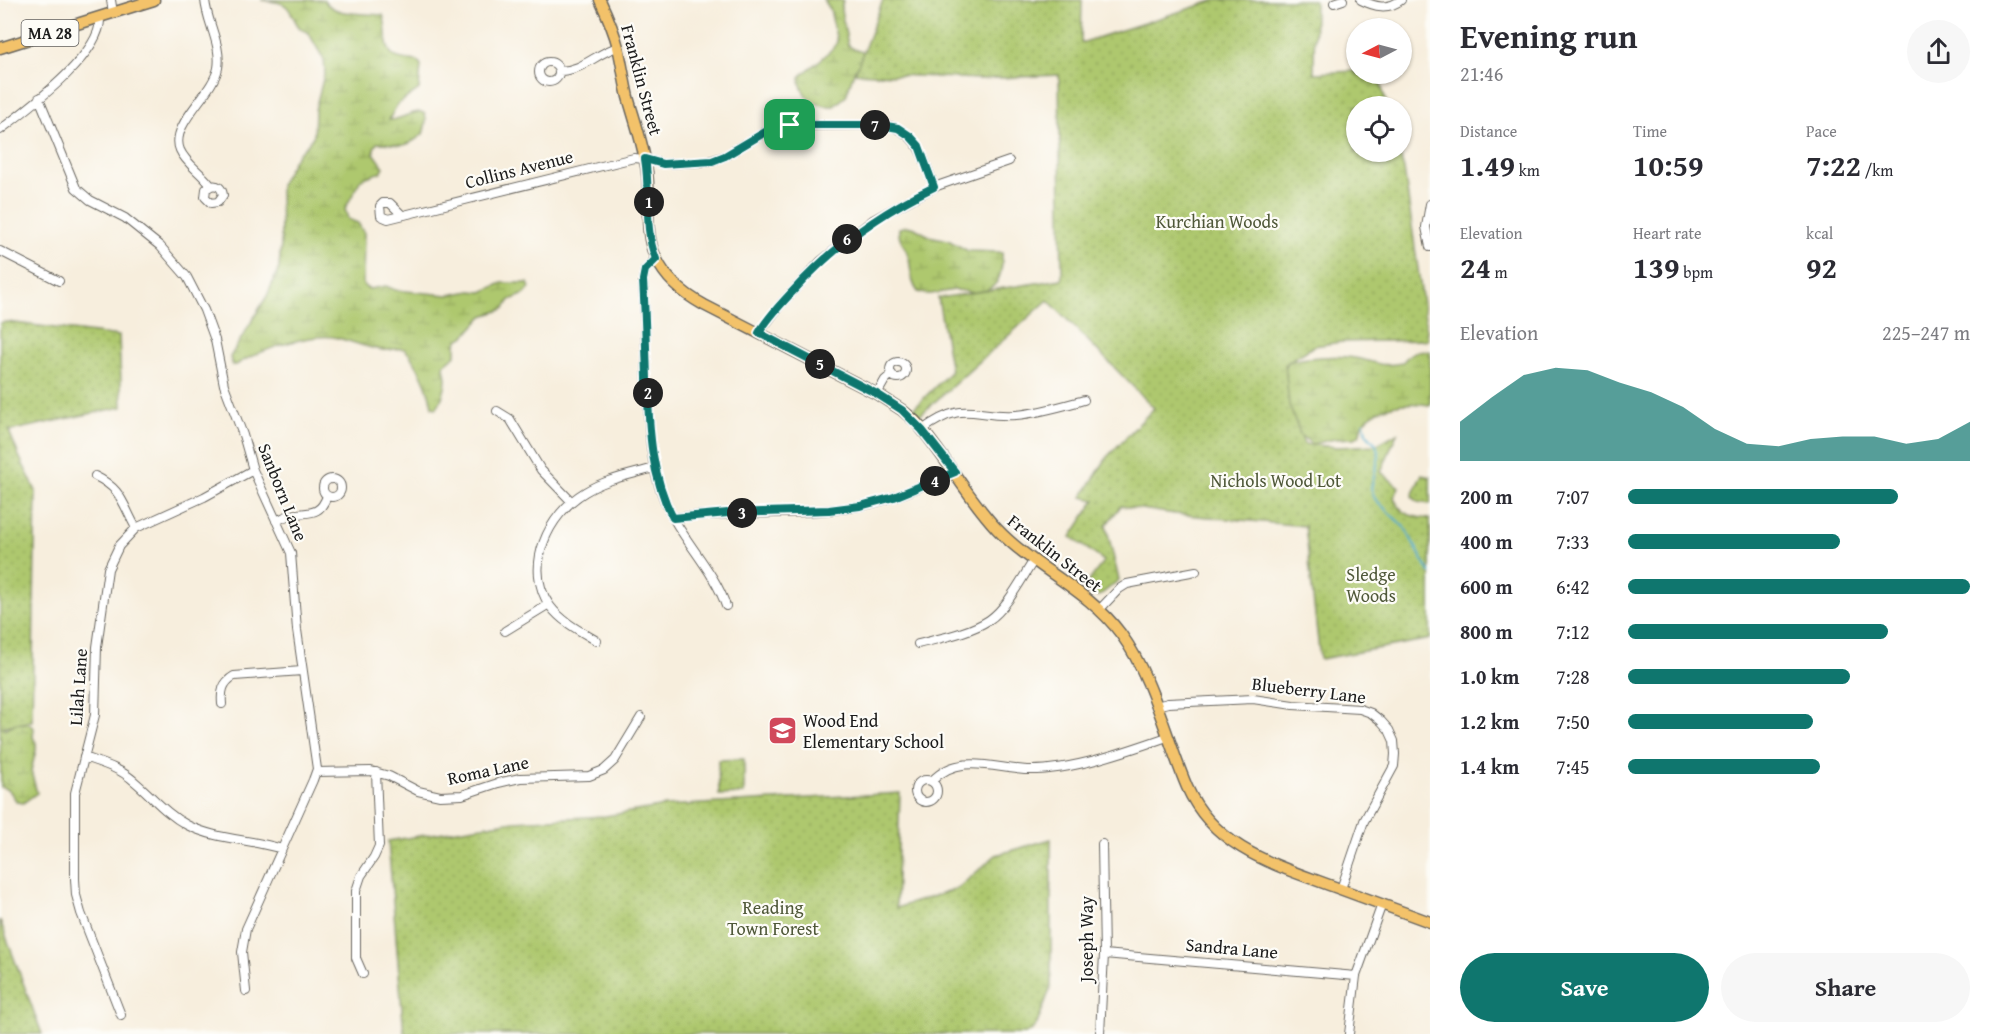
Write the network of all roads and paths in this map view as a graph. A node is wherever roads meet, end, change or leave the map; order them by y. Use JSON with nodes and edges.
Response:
{"nodes":[{"id":1,"x":111,"y":0,"type":"edge"},
{"id":2,"x":154,"y":0,"type":"edge"},
{"id":3,"x":199,"y":0,"type":"edge"},
{"id":4,"x":206,"y":0,"type":"edge"},
{"id":5,"x":600,"y":0,"type":"edge"},
{"id":6,"x":1361,"y":0,"type":"edge"},
{"id":7,"x":1401,"y":0,"type":"edge"},
{"id":8,"x":113,"y":13,"type":"junction"},
{"id":9,"x":207,"y":14,"type":"junction"},
{"id":10,"x":100,"y":17,"type":"junction"},
{"id":11,"x":618,"y":47,"type":"junction"},
{"id":12,"x":0,"y":48,"type":"edge"},
{"id":13,"x":559,"y":71,"type":"dead end"},
{"id":14,"x":39,"y":98,"type":"junction"},
{"id":15,"x":0,"y":130,"type":"edge"},
{"id":16,"x":645,"y":159,"type":"junction"},
{"id":17,"x":1009,"y":161,"type":"dead end"},
{"id":18,"x":211,"y":186,"type":"dead end"},
{"id":19,"x":934,"y":187,"type":"junction"},
{"id":20,"x":1430,"y":204,"type":"edge"},
{"id":21,"x":402,"y":215,"type":"dead end"},
{"id":22,"x":1430,"y":247,"type":"edge"},
{"id":23,"x":0,"y":251,"type":"edge"},
{"id":24,"x":656,"y":259,"type":"junction"},
{"id":25,"x":58,"y":280,"type":"dead end"},
{"id":26,"x":759,"y":333,"type":"junction"},
{"id":27,"x":892,"y":374,"type":"dead end"},
{"id":28,"x":877,"y":394,"type":"junction"},
{"id":29,"x":1084,"y":400,"type":"dead end"},
{"id":30,"x":497,"y":411,"type":"dead end"},
{"id":31,"x":922,"y":430,"type":"junction"},
{"id":32,"x":654,"y":468,"type":"junction"},
{"id":33,"x":253,"y":470,"type":"junction"},
{"id":34,"x":955,"y":472,"type":"junction"},
{"id":35,"x":95,"y":476,"type":"dead end"},
{"id":36,"x":327,"y":496,"type":"dead end"},
{"id":37,"x":571,"y":501,"type":"junction"},
{"id":38,"x":673,"y":518,"type":"junction"},
{"id":39,"x":276,"y":521,"type":"junction"},
{"id":40,"x":136,"y":528,"type":"junction"},
{"id":41,"x":1034,"y":560,"type":"junction"},
{"id":42,"x":1196,"y":571,"type":"dead end"},
{"id":43,"x":549,"y":604,"type":"junction"},
{"id":44,"x":726,"y":606,"type":"dead end"},
{"id":45,"x":1100,"y":609,"type":"junction"},
{"id":46,"x":505,"y":631,"type":"dead end"},
{"id":47,"x":597,"y":641,"type":"dead end"},
{"id":48,"x":918,"y":644,"type":"dead end"},
{"id":49,"x":302,"y":671,"type":"junction"},
{"id":50,"x":222,"y":704,"type":"dead end"},
{"id":51,"x":1156,"y":706,"type":"junction"},
{"id":52,"x":642,"y":717,"type":"dead end"},
{"id":53,"x":1167,"y":737,"type":"junction"},
{"id":54,"x":84,"y":757,"type":"junction"},
{"id":55,"x":316,"y":772,"type":"junction"},
{"id":56,"x":376,"y":772,"type":"junction"},
{"id":57,"x":932,"y":781,"type":"dead end"},
{"id":58,"x":1102,"y":844,"type":"dead end"},
{"id":59,"x":282,"y":849,"type":"junction"},
{"id":60,"x":1341,"y":889,"type":"junction"},
{"id":61,"x":1382,"y":904,"type":"junction"},
{"id":62,"x":1430,"y":922,"type":"edge"},
{"id":63,"x":1104,"y":954,"type":"junction"},
{"id":64,"x":363,"y":974,"type":"dead end"},
{"id":65,"x":1356,"y":976,"type":"junction"},
{"id":66,"x":246,"y":991,"type":"dead end"},
{"id":67,"x":121,"y":1015,"type":"dead end"},
{"id":68,"x":1100,"y":1034,"type":"edge"},
{"id":69,"x":1349,"y":1034,"type":"edge"}],
"edges":[{"from":1,"to":8,"type":"street"},
{"from":2,"to":8,"type":"main road","number":"MA 28"},
{"from":3,"to":9,"type":"street"},
{"from":4,"to":9,"type":"street"},
{"from":5,"to":11,"type":"main road","name":"Franklin Street"},
{"from":6,"to":7,"type":"street"},
{"from":8,"to":10,"type":"main road","number":"MA 28"},
{"from":9,"to":18,"type":"street"},
{"from":10,"to":12,"type":"main road","number":"MA 28"},
{"from":10,"to":14,"type":"street"},
{"from":11,"to":13,"type":"street"},
{"from":11,"to":16,"type":"main road","name":"Franklin Street"},
{"from":14,"to":15,"type":"street"},
{"from":14,"to":33,"type":"street","name":"Sanborn Lane"},
{"from":16,"to":19,"type":"street","name":"Collins Avenue"},
{"from":16,"to":21,"type":"street","name":"Collins Avenue"},
{"from":16,"to":24,"type":"main road","name":"Franklin Street"},
{"from":17,"to":19,"type":"street"},
{"from":19,"to":26,"type":"street"},
{"from":20,"to":22,"type":"street"},
{"from":23,"to":25,"type":"street"},
{"from":24,"to":26,"type":"main road","name":"Franklin Street"},
{"from":24,"to":32,"type":"street"},
{"from":26,"to":28,"type":"main road","name":"Franklin Street"},
{"from":27,"to":28,"type":"street"},
{"from":28,"to":31,"type":"main road","name":"Franklin Street"},
{"from":29,"to":31,"type":"street"},
{"from":30,"to":37,"type":"street"},
{"from":31,"to":34,"type":"main road","name":"Franklin Street"},
{"from":32,"to":37,"type":"street"},
{"from":32,"to":38,"type":"street"},
{"from":33,"to":39,"type":"street","name":"Sanborn Lane"},
{"from":33,"to":40,"type":"street","name":"Lilah Lane"},
{"from":34,"to":38,"type":"street"},
{"from":34,"to":41,"type":"main road","name":"Franklin Street"},
{"from":35,"to":40,"type":"street"},
{"from":36,"to":39,"type":"street"},
{"from":37,"to":43,"type":"street"},
{"from":38,"to":44,"type":"street"},
{"from":39,"to":49,"type":"street","name":"Sanborn Lane"},
{"from":40,"to":54,"type":"street","name":"Lilah Lane"},
{"from":41,"to":45,"type":"main road","name":"Franklin Street"},
{"from":41,"to":48,"type":"street"},
{"from":42,"to":45,"type":"street"},
{"from":43,"to":46,"type":"street"},
{"from":43,"to":47,"type":"street"},
{"from":45,"to":51,"type":"main road","name":"Franklin Street"},
{"from":49,"to":50,"type":"street"},
{"from":49,"to":55,"type":"street","name":"Sanborn Lane"},
{"from":51,"to":53,"type":"main road","name":"Franklin Street"},
{"from":51,"to":60,"type":"street","name":"Blueberry Lane"},
{"from":52,"to":56,"type":"street","name":"Roma Lane"},
{"from":53,"to":57,"type":"street"},
{"from":53,"to":60,"type":"main road","name":"Franklin Street"},
{"from":54,"to":59,"type":"street"},
{"from":54,"to":67,"type":"street","name":"Lilah Lane"},
{"from":55,"to":56,"type":"street","name":"Roma Lane"},
{"from":55,"to":59,"type":"street","name":"Sanborn Lane"},
{"from":56,"to":64,"type":"street"},
{"from":58,"to":63,"type":"street","name":"Joseph Way"},
{"from":59,"to":66,"type":"street","name":"Sanborn Lane"},
{"from":60,"to":61,"type":"main road","name":"Franklin Street"},
{"from":61,"to":62,"type":"main road","name":"Franklin Street"},
{"from":61,"to":65,"type":"street"},
{"from":63,"to":65,"type":"street","name":"Sandra Lane"},
{"from":63,"to":68,"type":"street","name":"Joseph Way"},
{"from":65,"to":69,"type":"street"}]}
